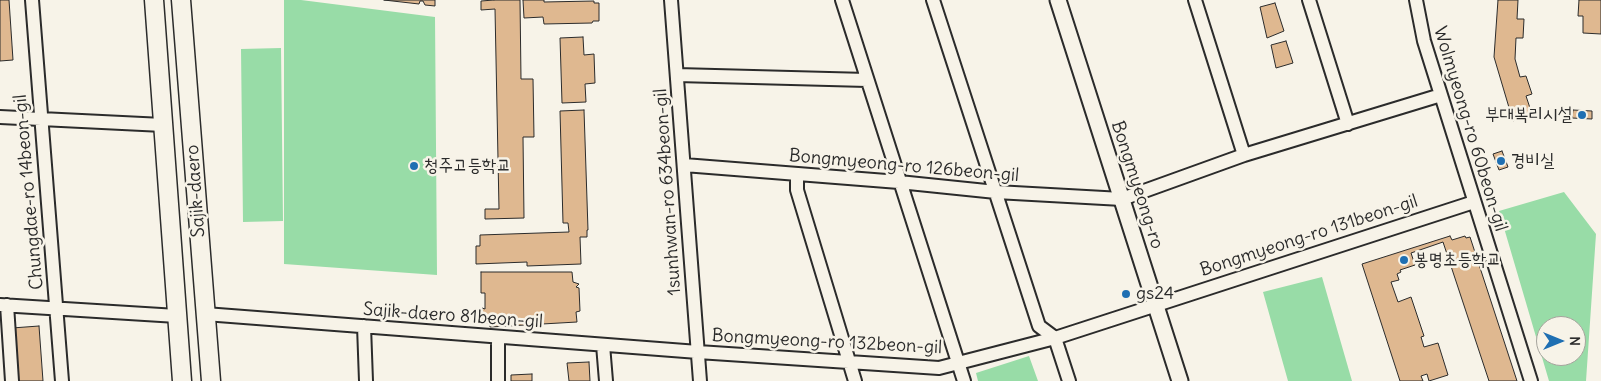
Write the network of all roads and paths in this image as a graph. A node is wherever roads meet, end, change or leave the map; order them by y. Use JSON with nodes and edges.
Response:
{"nodes":[{"id":1,"x":32,"y":0,"type":"edge"},
{"id":2,"x":154,"y":0,"type":"edge"},
{"id":3,"x":181,"y":0,"type":"edge"},
{"id":4,"x":672,"y":0,"type":"edge"},
{"id":5,"x":842,"y":0,"type":"edge"},
{"id":6,"x":933,"y":0,"type":"edge"},
{"id":7,"x":1058,"y":0,"type":"edge"},
{"id":8,"x":1195,"y":0,"type":"edge"},
{"id":9,"x":1309,"y":0,"type":"edge"},
{"id":10,"x":1416,"y":0,"type":"edge"},
{"id":11,"x":677,"y":76,"type":"junction"},
{"id":12,"x":867,"y":80,"type":"junction"},
{"id":13,"x":1441,"y":95,"type":"junction"},
{"id":14,"x":0,"y":117,"type":"edge"},
{"id":15,"x":40,"y":120,"type":"junction"},
{"id":16,"x":1348,"y":124,"type":"junction"},
{"id":17,"x":163,"y":125,"type":"junction"},
{"id":18,"x":1244,"y":155,"type":"junction"},
{"id":19,"x":684,"y":164,"type":"junction"},
{"id":20,"x":797,"y":174,"type":"junction"},
{"id":21,"x":900,"y":182,"type":"junction"},
{"id":22,"x":996,"y":192,"type":"junction"},
{"id":23,"x":1122,"y":199,"type":"junction"},
{"id":24,"x":1474,"y":202,"type":"junction"},
{"id":25,"x":4,"y":305,"type":"edge"},
{"id":26,"x":1156,"y":305,"type":"junction"},
{"id":27,"x":56,"y":309,"type":"junction"},
{"id":28,"x":205,"y":314,"type":"junction"},
{"id":29,"x":177,"y":316,"type":"junction"},
{"id":30,"x":364,"y":326,"type":"junction"},
{"id":31,"x":498,"y":337,"type":"junction"},
{"id":32,"x":1055,"y":338,"type":"junction"},
{"id":33,"x":603,"y":345,"type":"junction"},
{"id":34,"x":698,"y":352,"type":"junction"},
{"id":35,"x":850,"y":363,"type":"junction"},
{"id":36,"x":958,"y":364,"type":"junction"},
{"id":37,"x":12,"y":381,"type":"edge"},
{"id":38,"x":62,"y":381,"type":"edge"},
{"id":39,"x":182,"y":381,"type":"edge"},
{"id":40,"x":211,"y":381,"type":"edge"},
{"id":41,"x":366,"y":381,"type":"edge"},
{"id":42,"x":498,"y":381,"type":"edge"},
{"id":43,"x":606,"y":381,"type":"edge"},
{"id":44,"x":700,"y":381,"type":"edge"},
{"id":45,"x":855,"y":381,"type":"edge"},
{"id":46,"x":964,"y":381,"type":"edge"},
{"id":47,"x":1069,"y":381,"type":"edge"},
{"id":48,"x":1180,"y":381,"type":"edge"},
{"id":49,"x":1531,"y":381,"type":"edge"}],
"edges":[{"from":1,"to":15,"type":"street","name":"Chungdae-ro 14beon-gil"},
{"from":2,"to":17,"type":"main road","name":"Sajik-daero"},
{"from":3,"to":28,"type":"main road","name":"Sajik-daero"},
{"from":4,"to":11,"type":"street","name":"1sunhwan-ro 634beon-gil"},
{"from":5,"to":12,"type":"street"},
{"from":6,"to":22,"type":"street"},
{"from":7,"to":23,"type":"street","name":"Bongmyeong-ro"},
{"from":8,"to":18,"type":"street"},
{"from":9,"to":16,"type":"street"},
{"from":10,"to":13,"type":"street","name":"Wolmyeong-ro 60beon-gil"},
{"from":11,"to":12,"type":"street"},
{"from":11,"to":19,"type":"street","name":"1sunhwan-ro 634beon-gil"},
{"from":12,"to":21,"type":"street"},
{"from":13,"to":16,"type":"street"},
{"from":13,"to":24,"type":"street","name":"Wolmyeong-ro 60beon-gil"},
{"from":14,"to":15,"type":"street"},
{"from":15,"to":17,"type":"street"},
{"from":15,"to":27,"type":"street","name":"Chungdae-ro 14beon-gil"},
{"from":16,"to":18,"type":"street"},
{"from":17,"to":29,"type":"main road","name":"Sajik-daero"},
{"from":18,"to":23,"type":"street"},
{"from":19,"to":20,"type":"street","name":"Bongmyeong-ro 126beon-gil"},
{"from":19,"to":34,"type":"street","name":"1sunhwan-ro 634beon-gil"},
{"from":20,"to":21,"type":"street","name":"Bongmyeong-ro 126beon-gil"},
{"from":20,"to":35,"type":"street"},
{"from":21,"to":22,"type":"street","name":"Bongmyeong-ro 126beon-gil"},
{"from":21,"to":36,"type":"street"},
{"from":22,"to":23,"type":"street","name":"Bongmyeong-ro 126beon-gil"},
{"from":22,"to":32,"type":"street"},
{"from":23,"to":26,"type":"street","name":"Bongmyeong-ro"},
{"from":24,"to":26,"type":"street","name":"Bongmyeong-ro 131beon-gil"},
{"from":24,"to":49,"type":"street","name":"Wolmyeong-ro 60beon-gil"},
{"from":25,"to":27,"type":"street"},
{"from":25,"to":37,"type":"street"},
{"from":26,"to":32,"type":"street","name":"Bongmyeong-ro 132beon-gil"},
{"from":26,"to":48,"type":"street","name":"Bongmyeong-ro"},
{"from":27,"to":29,"type":"street"},
{"from":27,"to":38,"type":"street","name":"Chungdae-ro 14beon-gil"},
{"from":28,"to":30,"type":"street","name":"Sajik-daero 81beon-gil"},
{"from":28,"to":40,"type":"main road","name":"Sajik-daero"},
{"from":29,"to":39,"type":"main road","name":"Sajik-daero"},
{"from":30,"to":31,"type":"street","name":"Sajik-daero 81beon-gil"},
{"from":30,"to":41,"type":"street"},
{"from":31,"to":33,"type":"street","name":"Sajik-daero 81beon-gil"},
{"from":31,"to":42,"type":"street"},
{"from":32,"to":36,"type":"street","name":"Bongmyeong-ro 132beon-gil"},
{"from":32,"to":47,"type":"street"},
{"from":33,"to":34,"type":"street","name":"Sajik-daero 81beon-gil"},
{"from":33,"to":43,"type":"street"},
{"from":34,"to":35,"type":"street","name":"Bongmyeong-ro 132beon-gil"},
{"from":34,"to":44,"type":"street","name":"1sunhwan-ro 634beon-gil"},
{"from":35,"to":36,"type":"street","name":"Bongmyeong-ro 132beon-gil"},
{"from":35,"to":45,"type":"street"},
{"from":36,"to":46,"type":"street"}]}
